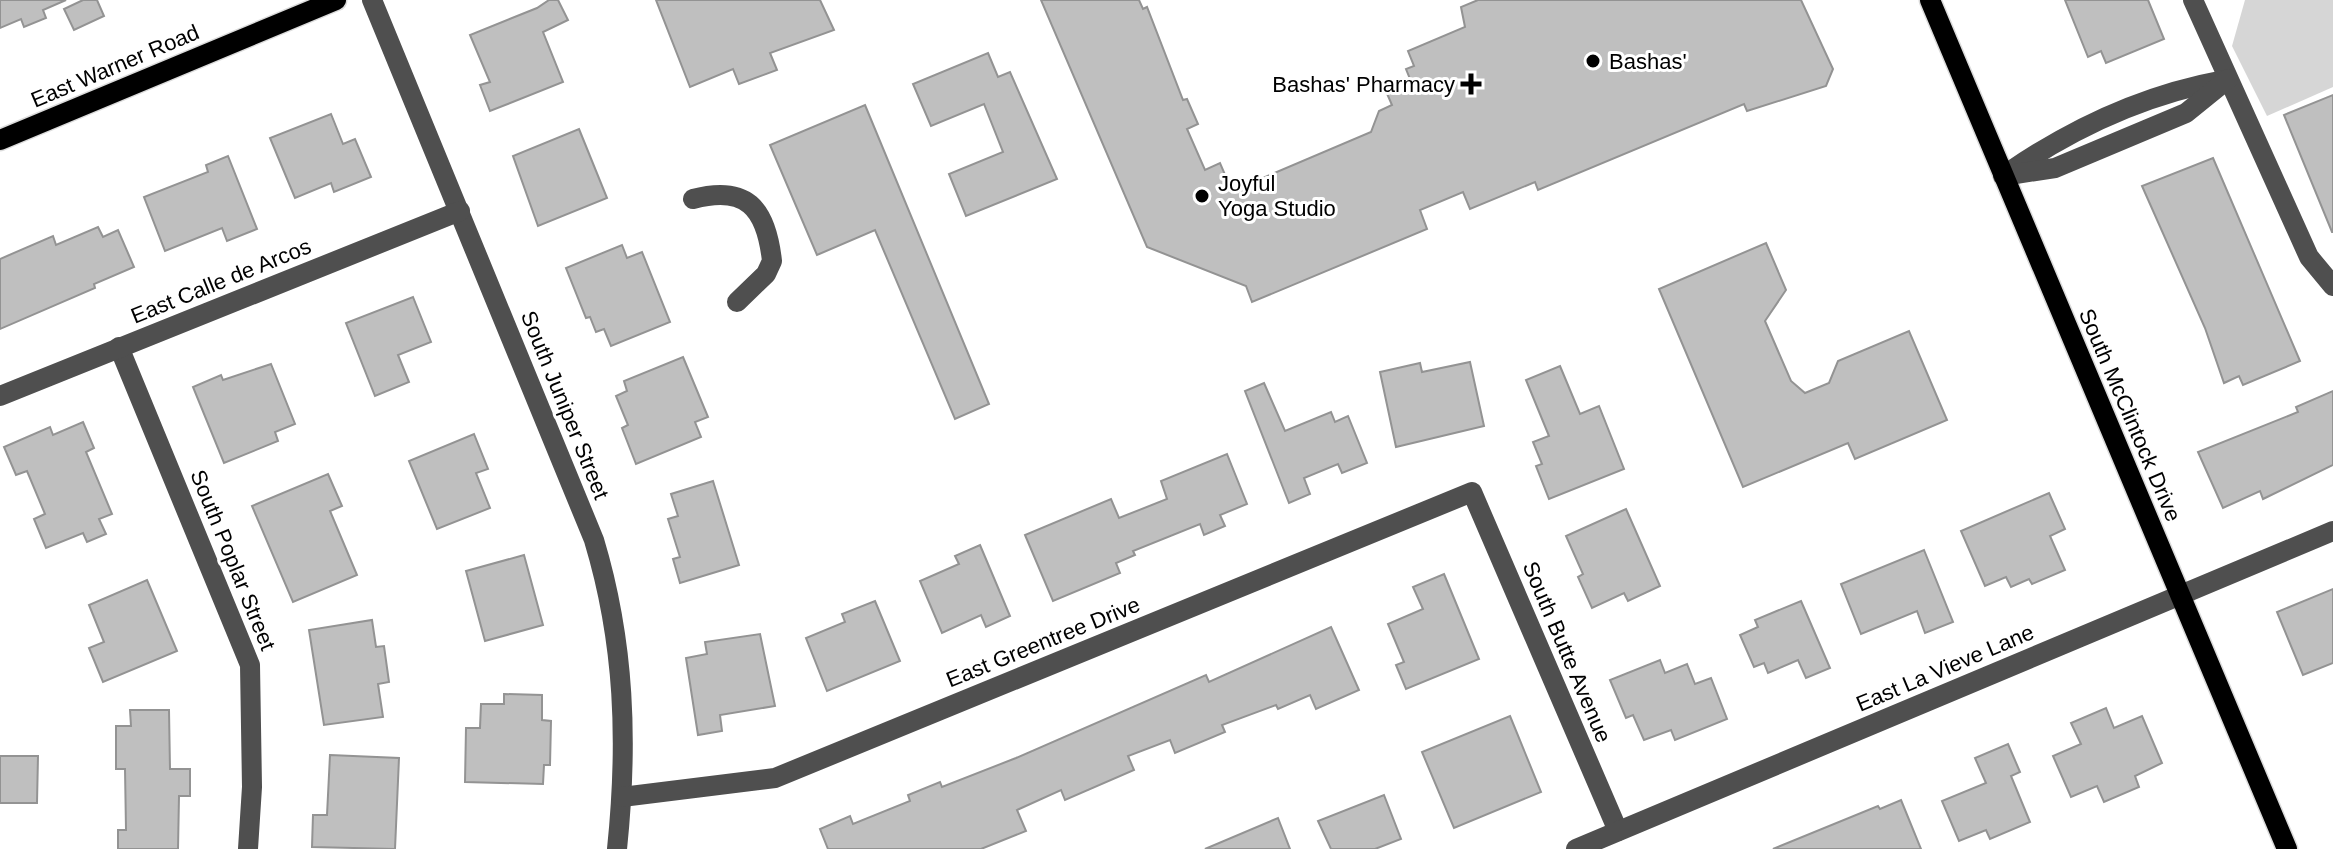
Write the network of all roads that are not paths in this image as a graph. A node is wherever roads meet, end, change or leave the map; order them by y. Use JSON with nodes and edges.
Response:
{"nodes":[{"id":1,"x":336,"y":0,"type":"edge"},
{"id":2,"x":372,"y":0,"type":"edge"},
{"id":3,"x":1930,"y":0,"type":"edge"},
{"id":4,"x":2193,"y":0,"type":"edge"},
{"id":5,"x":2228,"y":79,"type":"junction"},
{"id":6,"x":0,"y":140,"type":"edge"},
{"id":7,"x":2003,"y":176,"type":"junction"},
{"id":8,"x":693,"y":199,"type":"dead end"},
{"id":9,"x":460,"y":211,"type":"junction"},
{"id":10,"x":2333,"y":286,"type":"edge"},
{"id":11,"x":737,"y":302,"type":"dead end"},
{"id":12,"x":119,"y":347,"type":"junction"},
{"id":13,"x":0,"y":396,"type":"edge"},
{"id":14,"x":1472,"y":492,"type":"joint"},
{"id":15,"x":2333,"y":531,"type":"edge"},
{"id":16,"x":2181,"y":596,"type":"junction"},
{"id":17,"x":622,"y":797,"type":"junction"},
{"id":18,"x":1618,"y":831,"type":"junction"},
{"id":19,"x":248,"y":849,"type":"edge"},
{"id":20,"x":617,"y":849,"type":"edge"},
{"id":21,"x":1576,"y":849,"type":"edge"},
{"id":22,"x":2287,"y":849,"type":"edge"}],
"edges":[{"from":1,"to":6,"type":"main road","name":"East Warner Road"},
{"from":2,"to":9,"type":"street","name":"South Juniper Street"},
{"from":3,"to":7,"type":"main road","name":"South McClintock Drive"},
{"from":4,"to":5,"type":"street"},
{"from":5,"to":7,"type":"street"},
{"from":5,"to":10,"type":"street"},
{"from":7,"to":16,"type":"main road","name":"South McClintock Drive"},
{"from":8,"to":11,"type":"street"},
{"from":9,"to":12,"type":"street","name":"East Calle de Arcos"},
{"from":9,"to":17,"type":"street","name":"South Juniper Street"},
{"from":12,"to":13,"type":"street","name":"East Calle de Arcos"},
{"from":12,"to":19,"type":"street","name":"South Poplar Street"},
{"from":14,"to":17,"type":"street","name":"East Greentree Drive"},
{"from":14,"to":18,"type":"street","name":"South Butte Avenue"},
{"from":15,"to":16,"type":"street","name":"East La Vieve Lane"},
{"from":16,"to":18,"type":"street","name":"East La Vieve Lane"},
{"from":16,"to":22,"type":"main road","name":"South McClintock Drive"},
{"from":17,"to":20,"type":"street","name":"South Juniper Street"},
{"from":18,"to":21,"type":"street","name":"East La Vieve Lane"}]}
